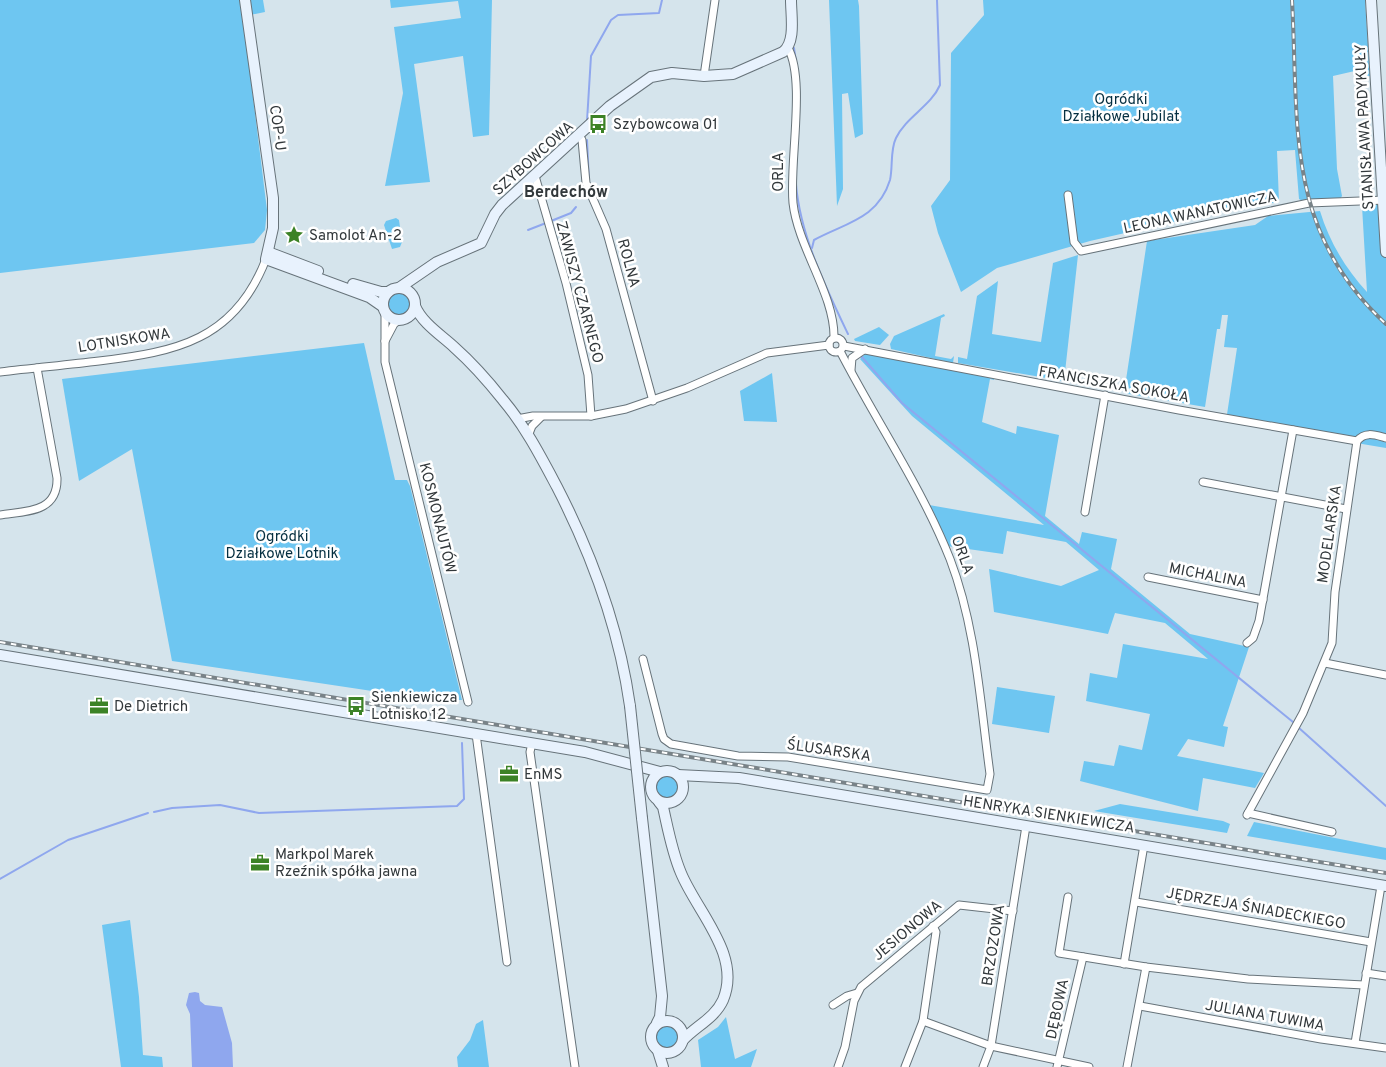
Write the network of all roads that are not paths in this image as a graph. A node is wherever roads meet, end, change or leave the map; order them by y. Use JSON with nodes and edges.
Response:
{"nodes":[{"id":1,"x":245,"y":0,"type":"edge"},
{"id":2,"x":715,"y":0,"type":"edge"},
{"id":3,"x":791,"y":0,"type":"edge"},
{"id":4,"x":1371,"y":0,"type":"edge"},
{"id":5,"x":788,"y":48,"type":"junction"},
{"id":6,"x":704,"y":76,"type":"junction"},
{"id":7,"x":580,"y":135,"type":"junction"},
{"id":8,"x":535,"y":176,"type":"junction"},
{"id":9,"x":1068,"y":195,"type":"dead end"},
{"id":10,"x":1384,"y":200,"type":"edge"},
{"id":11,"x":1386,"y":252,"type":"edge"},
{"id":12,"x":267,"y":255,"type":"junction"},
{"id":13,"x":421,"y":273,"type":"junction"},
{"id":14,"x":399,"y":288,"type":"junction"},
{"id":15,"x":388,"y":292,"type":"junction"},
{"id":16,"x":412,"y":295,"type":"junction"},
{"id":17,"x":415,"y":306,"type":"junction"},
{"id":18,"x":384,"y":310,"type":"junction"},
{"id":19,"x":403,"y":320,"type":"junction"},
{"id":20,"x":431,"y":328,"type":"junction"},
{"id":21,"x":834,"y":338,"type":"junction"},
{"id":22,"x":385,"y":341,"type":"junction"},
{"id":23,"x":829,"y":345,"type":"junction"},
{"id":24,"x":842,"y":349,"type":"junction"},
{"id":25,"x":866,"y":349,"type":"junction"},
{"id":26,"x":37,"y":368,"type":"junction"},
{"id":27,"x":851,"y":371,"type":"junction"},
{"id":28,"x":0,"y":372,"type":"edge"},
{"id":29,"x":1105,"y":395,"type":"junction"},
{"id":30,"x":653,"y":400,"type":"junction"},
{"id":31,"x":591,"y":416,"type":"junction"},
{"id":32,"x":541,"y":417,"type":"junction"},
{"id":33,"x":517,"y":419,"type":"junction"},
{"id":34,"x":1293,"y":430,"type":"junction"},
{"id":35,"x":528,"y":436,"type":"junction"},
{"id":36,"x":1386,"y":438,"type":"edge"},
{"id":37,"x":1358,"y":441,"type":"junction"},
{"id":38,"x":1203,"y":482,"type":"dead end"},
{"id":39,"x":1282,"y":497,"type":"junction"},
{"id":40,"x":1346,"y":509,"type":"junction"},
{"id":41,"x":1084,"y":512,"type":"dead end"},
{"id":42,"x":0,"y":515,"type":"edge"},
{"id":43,"x":1148,"y":577,"type":"dead end"},
{"id":44,"x":1263,"y":600,"type":"junction"},
{"id":45,"x":1247,"y":643,"type":"dead end"},
{"id":46,"x":0,"y":655,"type":"edge"},
{"id":47,"x":643,"y":659,"type":"dead end"},
{"id":48,"x":1325,"y":663,"type":"junction"},
{"id":49,"x":1386,"y":675,"type":"edge"},
{"id":50,"x":468,"y":702,"type":"dead end"},
{"id":51,"x":476,"y":734,"type":"junction"},
{"id":52,"x":532,"y":743,"type":"junction"},
{"id":53,"x":634,"y":765,"type":"junction"},
{"id":54,"x":660,"y":772,"type":"junction"},
{"id":55,"x":678,"y":775,"type":"junction"},
{"id":56,"x":707,"y":777,"type":"junction"},
{"id":57,"x":650,"y":784,"type":"junction"},
{"id":58,"x":683,"y":789,"type":"junction"},
{"id":59,"x":987,"y":790,"type":"joint"},
{"id":60,"x":675,"y":801,"type":"junction"},
{"id":61,"x":659,"y":802,"type":"junction"},
{"id":62,"x":1026,"y":826,"type":"junction"},
{"id":63,"x":1332,"y":832,"type":"dead end"},
{"id":64,"x":670,"y":834,"type":"junction"},
{"id":65,"x":1144,"y":845,"type":"junction"},
{"id":66,"x":1383,"y":886,"type":"edge"},
{"id":67,"x":1068,"y":897,"type":"dead end"},
{"id":68,"x":1136,"y":902,"type":"junction"},
{"id":69,"x":1013,"y":911,"type":"junction"},
{"id":70,"x":933,"y":926,"type":"junction"},
{"id":71,"x":1371,"y":942,"type":"junction"},
{"id":72,"x":1082,"y":957,"type":"junction"},
{"id":73,"x":507,"y":962,"type":"dead end"},
{"id":74,"x":1124,"y":964,"type":"junction"},
{"id":75,"x":1146,"y":967,"type":"junction"},
{"id":76,"x":1366,"y":973,"type":"junction"},
{"id":77,"x":1386,"y":976,"type":"edge"},
{"id":78,"x":1364,"y":985,"type":"junction"},
{"id":79,"x":857,"y":993,"type":"junction"},
{"id":80,"x":662,"y":996,"type":"junction"},
{"id":81,"x":833,"y":1005,"type":"dead end"},
{"id":82,"x":1140,"y":1006,"type":"junction"},
{"id":83,"x":923,"y":1021,"type":"junction"},
{"id":84,"x":657,"y":1024,"type":"junction"},
{"id":85,"x":675,"y":1024,"type":"junction"},
{"id":86,"x":702,"y":1024,"type":"junction"},
{"id":87,"x":683,"y":1040,"type":"junction"},
{"id":88,"x":1355,"y":1043,"type":"junction"},
{"id":89,"x":991,"y":1046,"type":"junction"},
{"id":90,"x":1386,"y":1048,"type":"edge"},
{"id":91,"x":658,"y":1051,"type":"junction"},
{"id":92,"x":673,"y":1052,"type":"junction"},
{"id":93,"x":1058,"y":1064,"type":"edge"},
{"id":94,"x":575,"y":1067,"type":"edge"},
{"id":95,"x":663,"y":1067,"type":"edge"},
{"id":96,"x":667,"y":1067,"type":"edge"},
{"id":97,"x":838,"y":1067,"type":"edge"},
{"id":98,"x":905,"y":1067,"type":"edge"},
{"id":99,"x":983,"y":1067,"type":"edge"},
{"id":100,"x":1089,"y":1067,"type":"edge"},
{"id":101,"x":1127,"y":1067,"type":"edge"}],
"edges":[{"from":1,"to":12,"type":"main road","name":"COP-U"},
{"from":2,"to":6,"type":"street"},
{"from":3,"to":5,"type":"main road","name":"ORLA"},
{"from":4,"to":10,"type":"main road","name":"STANISŁAWA PADYKUŁY"},
{"from":5,"to":6,"type":"main road","name":"SZYBOWCOWA"},
{"from":5,"to":21,"type":"street","name":"ORLA"},
{"from":6,"to":7,"type":"main road","name":"SZYBOWCOWA"},
{"from":7,"to":8,"type":"main road","name":"SZYBOWCOWA"},
{"from":7,"to":30,"type":"street","name":"ROLNA"},
{"from":8,"to":13,"type":"main road","name":"SZYBOWCOWA"},
{"from":8,"to":31,"type":"street","name":"ZAWISZY CZARNEGO"},
{"from":9,"to":10,"type":"street","name":"LEONA WANATOWICZA"},
{"from":10,"to":11,"type":"main road","name":"STANISŁAWA PADYKUŁY"},
{"from":12,"to":15,"type":"main road"},
{"from":12,"to":18,"type":"main road"},
{"from":12,"to":26,"type":"street","name":"LOTNISKOWA"},
{"from":13,"to":14,"type":"main road","name":"SZYBOWCOWA"},
{"from":13,"to":16,"type":"main road"},
{"from":14,"to":15,"type":"main road"},
{"from":14,"to":16,"type":"main road"},
{"from":15,"to":18,"type":"main road"},
{"from":16,"to":17,"type":"main road"},
{"from":17,"to":19,"type":"main road"},
{"from":17,"to":20,"type":"main road"},
{"from":18,"to":19,"type":"main road"},
{"from":18,"to":22,"type":"street","name":"KOSMONAUTÓW"},
{"from":19,"to":20,"type":"main road"},
{"from":19,"to":22,"type":"street"},
{"from":20,"to":33,"type":"main road"},
{"from":21,"to":23,"type":"street"},
{"from":21,"to":24,"type":"street"},
{"from":22,"to":50,"type":"street","name":"KOSMONAUTÓW"},
{"from":23,"to":24,"type":"street"},
{"from":23,"to":30,"type":"street"},
{"from":24,"to":25,"type":"street","name":"FRANCISZKA SOKOŁA"},
{"from":24,"to":27,"type":"street","name":"ORLA"},
{"from":25,"to":27,"type":"street"},
{"from":25,"to":29,"type":"street","name":"FRANCISZKA SOKOŁA"},
{"from":26,"to":28,"type":"street","name":"LOTNISKOWA"},
{"from":26,"to":42,"type":"street"},
{"from":27,"to":59,"type":"street","name":"ORLA"},
{"from":29,"to":34,"type":"street","name":"FRANCISZKA SOKOŁA"},
{"from":29,"to":41,"type":"street"},
{"from":30,"to":31,"type":"street"},
{"from":31,"to":32,"type":"street"},
{"from":32,"to":33,"type":"street"},
{"from":32,"to":35,"type":"street"},
{"from":33,"to":35,"type":"main road"},
{"from":34,"to":37,"type":"street","name":"FRANCISZKA SOKOŁA"},
{"from":34,"to":39,"type":"street","name":"MICHALINA"},
{"from":35,"to":80,"type":"main road","bridge":true},
{"from":36,"to":37,"type":"street"},
{"from":37,"to":40,"type":"street","name":"MODELARSKA"},
{"from":38,"to":39,"type":"street"},
{"from":39,"to":40,"type":"street"},
{"from":39,"to":44,"type":"street","name":"MICHALINA"},
{"from":40,"to":48,"type":"street","name":"MODELARSKA"},
{"from":43,"to":44,"type":"street","name":"MICHALINA"},
{"from":44,"to":45,"type":"street","name":"MICHALINA"},
{"from":46,"to":51,"type":"main road"},
{"from":47,"to":59,"type":"street","name":"ŚLUSARSKA"},
{"from":48,"to":49,"type":"street"},
{"from":48,"to":63,"type":"street","name":"MODELARSKA"},
{"from":51,"to":52,"type":"main road"},
{"from":51,"to":73,"type":"street"},
{"from":52,"to":53,"type":"main road"},
{"from":52,"to":94,"type":"street"},
{"from":53,"to":54,"type":"main road"},
{"from":53,"to":57,"type":"main road"},
{"from":54,"to":55,"type":"main road"},
{"from":54,"to":57,"type":"main road"},
{"from":55,"to":56,"type":"main road","name":"HENRYKA SIENKIEWICZA"},
{"from":55,"to":58,"type":"main road"},
{"from":56,"to":58,"type":"main road","name":"HENRYKA SIENKIEWICZA"},
{"from":56,"to":62,"type":"main road","name":"HENRYKA SIENKIEWICZA"},
{"from":57,"to":61,"type":"main road"},
{"from":58,"to":60,"type":"main road"},
{"from":60,"to":61,"type":"main road"},
{"from":60,"to":64,"type":"main road"},
{"from":61,"to":64,"type":"main road"},
{"from":62,"to":65,"type":"main road","name":"HENRYKA SIENKIEWICZA"},
{"from":62,"to":69,"type":"street","name":"BRZOZOWA"},
{"from":64,"to":86,"type":"main road"},
{"from":65,"to":66,"type":"main road","name":"HENRYKA SIENKIEWICZA"},
{"from":65,"to":68,"type":"street"},
{"from":66,"to":71,"type":"street"},
{"from":67,"to":72,"type":"street"},
{"from":68,"to":71,"type":"street","name":"JĘDRZEJA ŚNIADECKIEGO"},
{"from":68,"to":74,"type":"street"},
{"from":69,"to":70,"type":"street","name":"JESIONOWA"},
{"from":69,"to":89,"type":"street","name":"BRZOZOWA"},
{"from":70,"to":79,"type":"street","name":"JESIONOWA"},
{"from":70,"to":83,"type":"street"},
{"from":71,"to":76,"type":"street"},
{"from":72,"to":74,"type":"street"},
{"from":72,"to":93,"type":"street","name":"DĘBOWA"},
{"from":74,"to":75,"type":"street"},
{"from":75,"to":78,"type":"street"},
{"from":75,"to":82,"type":"street"},
{"from":76,"to":77,"type":"street"},
{"from":76,"to":78,"type":"street"},
{"from":78,"to":88,"type":"street"},
{"from":79,"to":81,"type":"street","name":"JESIONOWA"},
{"from":79,"to":97,"type":"street"},
{"from":80,"to":84,"type":"main road"},
{"from":80,"to":85,"type":"main road"},
{"from":82,"to":88,"type":"street","name":"JULIANA TUWIMA"},
{"from":82,"to":101,"type":"street"},
{"from":83,"to":89,"type":"street"},
{"from":83,"to":98,"type":"street"},
{"from":84,"to":85,"type":"main road"},
{"from":84,"to":91,"type":"main road"},
{"from":85,"to":86,"type":"main road"},
{"from":85,"to":87,"type":"main road"},
{"from":86,"to":87,"type":"main road"},
{"from":87,"to":92,"type":"main road"},
{"from":88,"to":90,"type":"street","name":"JULIANA TUWIMA"},
{"from":89,"to":93,"type":"street"},
{"from":89,"to":99,"type":"street","name":"BRZOZOWA"},
{"from":91,"to":92,"type":"main road"},
{"from":91,"to":95,"type":"main road"},
{"from":92,"to":96,"type":"main road"},
{"from":93,"to":100,"type":"street"}]}
